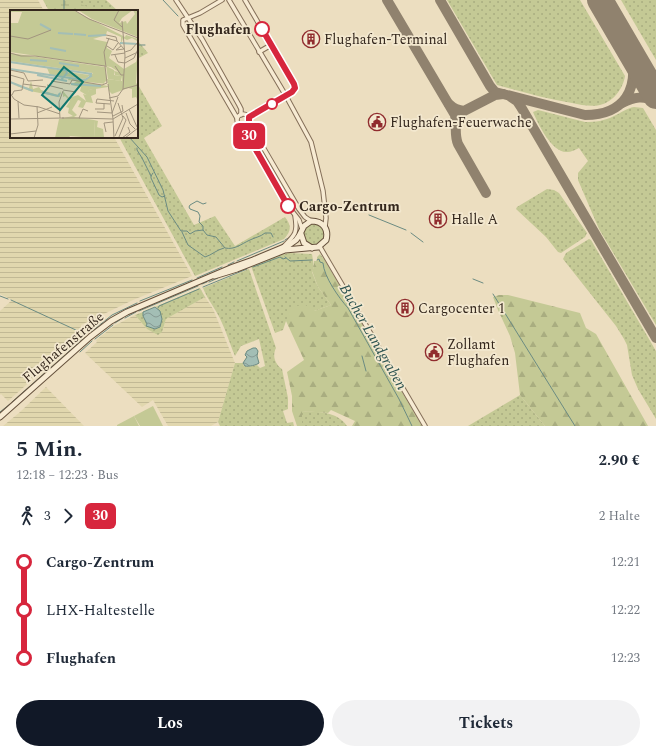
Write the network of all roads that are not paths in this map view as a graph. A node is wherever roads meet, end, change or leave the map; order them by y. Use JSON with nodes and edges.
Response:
{"nodes":[{"id":1,"x":176,"y":0,"type":"edge"},
{"id":2,"x":222,"y":0,"type":"edge"},
{"id":3,"x":229,"y":0,"type":"edge"},
{"id":4,"x":245,"y":0,"type":"edge"},
{"id":5,"x":187,"y":17,"type":"junction"},
{"id":6,"x":271,"y":45,"type":"junction"},
{"id":7,"x":259,"y":52,"type":"junction"},
{"id":8,"x":286,"y":96,"type":"junction"},
{"id":9,"x":241,"y":115,"type":"junction"},
{"id":10,"x":249,"y":117,"type":"junction"},
{"id":11,"x":238,"y":118,"type":"junction"},
{"id":12,"x":249,"y":124,"type":"junction"},
{"id":13,"x":243,"y":127,"type":"junction"},
{"id":14,"x":294,"y":213,"type":"junction"},
{"id":15,"x":311,"y":221,"type":"junction"},
{"id":16,"x":325,"y":227,"type":"junction"},
{"id":17,"x":301,"y":231,"type":"junction"},
{"id":18,"x":320,"y":247,"type":"junction"},
{"id":19,"x":312,"y":248,"type":"junction"},
{"id":20,"x":281,"y":249,"type":"junction"},
{"id":21,"x":214,"y":276,"type":"junction"},
{"id":22,"x":0,"y":418,"type":"edge"},
{"id":23,"x":425,"y":426,"type":"edge"}],
"edges":[{"from":1,"to":5,"type":"street","name":"Flughafenstraße"},
{"from":2,"to":5,"type":"street"},
{"from":3,"to":7,"type":"street"},
{"from":4,"to":6,"type":"street"},
{"from":5,"to":9,"type":"street","name":"Flughafenstraße"},
{"from":5,"to":11,"type":"street","name":"Flughafenstraße"},
{"from":6,"to":7,"type":"street"},
{"from":6,"to":8,"type":"street"},
{"from":7,"to":8,"type":"street"},
{"from":8,"to":10,"type":"street"},
{"from":8,"to":16,"type":"street"},
{"from":9,"to":10,"type":"street"},
{"from":9,"to":11,"type":"street"},
{"from":10,"to":12,"type":"street"},
{"from":11,"to":13,"type":"street","name":"Flughafenstraße"},
{"from":12,"to":13,"type":"street"},
{"from":12,"to":15,"type":"street"},
{"from":13,"to":14,"type":"street","name":"Flughafenstraße"},
{"from":14,"to":17,"type":"street","name":"Flughafenstraße"},
{"from":14,"to":20,"type":"street","name":"Flughafenstraße"},
{"from":15,"to":16,"type":"main road"},
{"from":15,"to":17,"type":"main road","name":"Flughafenstraße"},
{"from":16,"to":18,"type":"main road"},
{"from":17,"to":19,"type":"main road","name":"Flughafenstraße"},
{"from":17,"to":20,"type":"main road","name":"Flughafenstraße"},
{"from":18,"to":19,"type":"main road","name":"Flughafenstraße"},
{"from":18,"to":23,"type":"street"},
{"from":19,"to":21,"type":"main road","name":"Flughafenstraße"},
{"from":20,"to":21,"type":"main road","name":"Flughafenstraße"},
{"from":21,"to":22,"type":"main road","name":"Flughafenstraße"}]}
